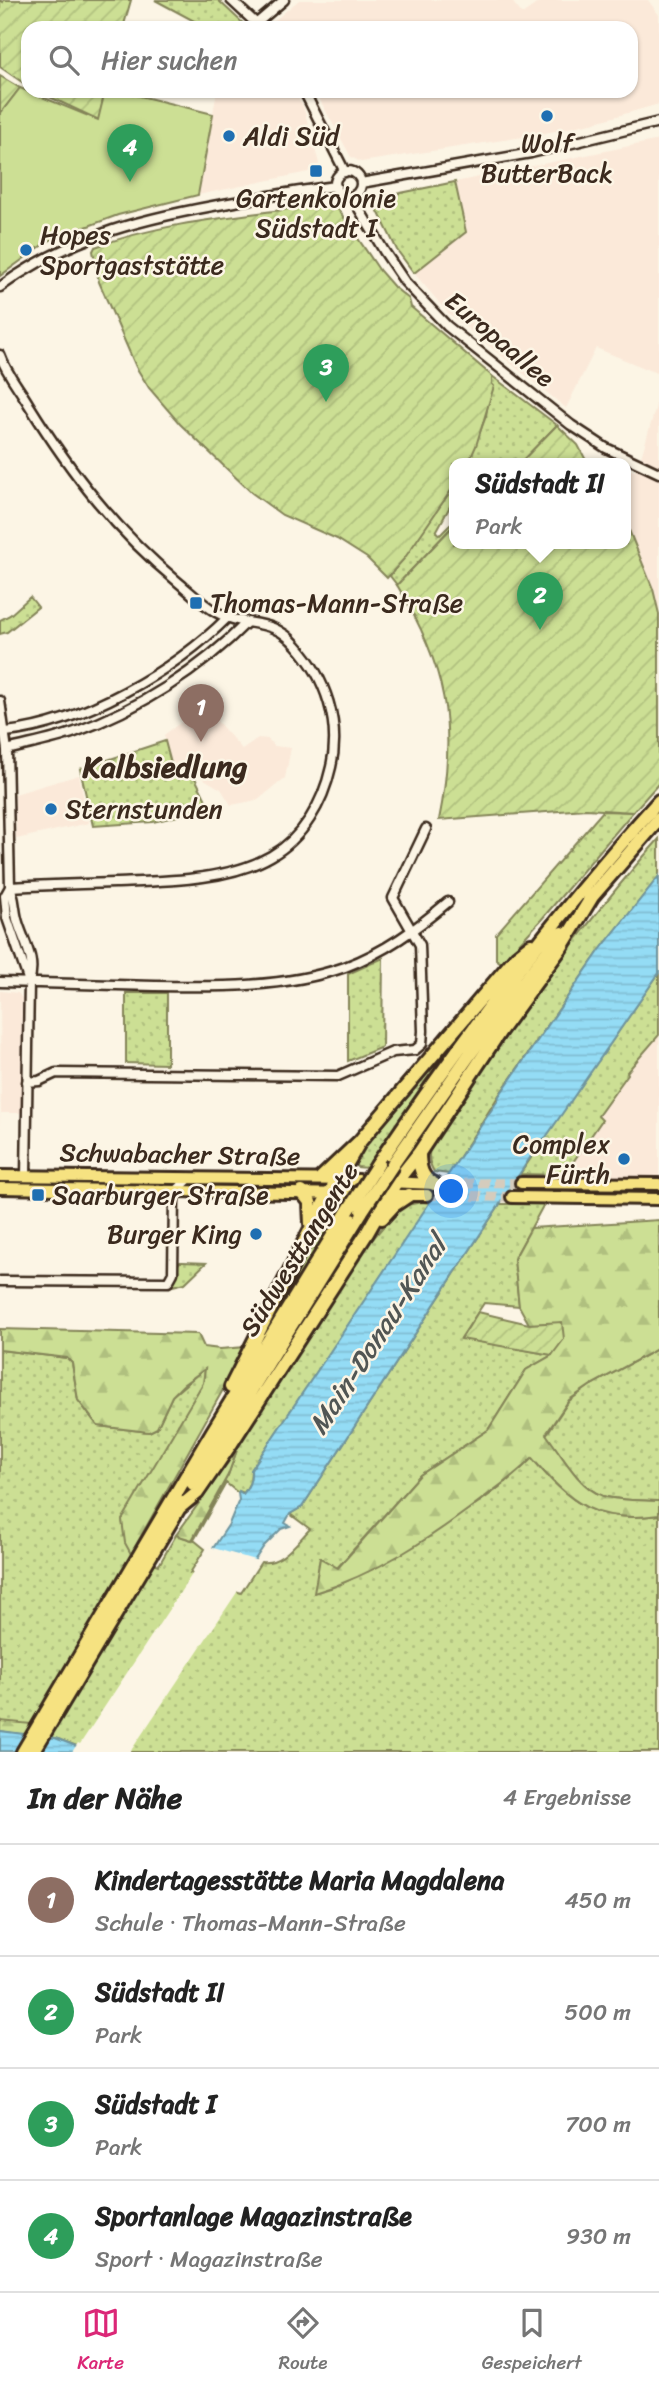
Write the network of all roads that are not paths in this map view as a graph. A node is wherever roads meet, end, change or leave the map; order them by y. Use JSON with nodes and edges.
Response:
{"nodes":[{"id":1,"x":231,"y":0,"type":"edge"},
{"id":2,"x":284,"y":0,"type":"edge"},
{"id":3,"x":255,"y":21,"type":"edge"},
{"id":4,"x":263,"y":21,"type":"edge"},
{"id":5,"x":308,"y":98,"type":"edge"},
{"id":6,"x":659,"y":122,"type":"edge"},
{"id":7,"x":345,"y":172,"type":"junction"},
{"id":8,"x":361,"y":183,"type":"junction"},
{"id":9,"x":336,"y":186,"type":"junction"},
{"id":10,"x":352,"y":197,"type":"junction"},
{"id":11,"x":0,"y":287,"type":"edge"},
{"id":12,"x":0,"y":355,"type":"edge"},
{"id":13,"x":627,"y":458,"type":"edge"},
{"id":14,"x":631,"y":460,"type":"edge"},
{"id":15,"x":659,"y":473,"type":"edge"},
{"id":16,"x":228,"y":617,"type":"junction"},
{"id":17,"x":247,"y":622,"type":"junction"},
{"id":18,"x":0,"y":701,"type":"edge"},
{"id":19,"x":6,"y":732,"type":"junction"},
{"id":20,"x":8,"y":750,"type":"junction"},
{"id":21,"x":659,"y":801,"type":"edge"},
{"id":22,"x":659,"y":819,"type":"edge"},
{"id":23,"x":426,"y":829,"type":"dead end"},
{"id":24,"x":10,"y":887,"type":"junction"},
{"id":25,"x":593,"y":895,"type":"junction"},
{"id":26,"x":448,"y":902,"type":"dead end"},
{"id":27,"x":547,"y":931,"type":"junction"},
{"id":28,"x":413,"y":932,"type":"junction"},
{"id":29,"x":0,"y":982,"type":"edge"},
{"id":30,"x":29,"y":982,"type":"junction"},
{"id":31,"x":27,"y":1082,"type":"junction"},
{"id":32,"x":360,"y":1141,"type":"junction"},
{"id":33,"x":419,"y":1153,"type":"junction"},
{"id":34,"x":0,"y":1176,"type":"edge"},
{"id":35,"x":26,"y":1176,"type":"junction"},
{"id":36,"x":190,"y":1178,"type":"junction"},
{"id":37,"x":321,"y":1178,"type":"junction"},
{"id":38,"x":339,"y":1179,"type":"junction"},
{"id":39,"x":359,"y":1180,"type":"dead end"},
{"id":40,"x":434,"y":1184,"type":"joint"},
{"id":41,"x":521,"y":1184,"type":"tunnel mouth"},
{"id":42,"x":659,"y":1184,"type":"edge"},
{"id":43,"x":0,"y":1188,"type":"edge"},
{"id":44,"x":388,"y":1188,"type":"junction"},
{"id":45,"x":177,"y":1190,"type":"junction"},
{"id":46,"x":302,"y":1192,"type":"junction"},
{"id":47,"x":331,"y":1193,"type":"junction"},
{"id":48,"x":349,"y":1194,"type":"dead end"},
{"id":49,"x":409,"y":1195,"type":"junction"},
{"id":50,"x":427,"y":1195,"type":"tunnel mouth"},
{"id":51,"x":512,"y":1197,"type":"tunnel mouth"},
{"id":52,"x":659,"y":1199,"type":"edge"},
{"id":53,"x":311,"y":1228,"type":"junction"},
{"id":54,"x":367,"y":1233,"type":"junction"},
{"id":55,"x":0,"y":1281,"type":"edge"},
{"id":56,"x":192,"y":1466,"type":"junction"},
{"id":57,"x":179,"y":1508,"type":"junction"},
{"id":58,"x":144,"y":1557,"type":"junction"},
{"id":59,"x":23,"y":1752,"type":"edge"},
{"id":60,"x":33,"y":1752,"type":"edge"}],
"edges":[{"from":1,"to":3,"type":"street"},
{"from":2,"to":4,"type":"street"},
{"from":5,"to":7,"type":"street"},
{"from":6,"to":8,"type":"street"},
{"from":7,"to":8,"type":"street"},
{"from":7,"to":9,"type":"street"},
{"from":8,"to":10,"type":"street"},
{"from":9,"to":10,"type":"street"},
{"from":9,"to":11,"type":"street"},
{"from":10,"to":13,"type":"street","name":"Europaallee"},
{"from":12,"to":16,"type":"street"},
{"from":14,"to":15,"type":"street","name":"Europaallee"},
{"from":16,"to":17,"type":"street"},
{"from":16,"to":19,"type":"street"},
{"from":17,"to":20,"type":"street"},
{"from":17,"to":24,"type":"street"},
{"from":18,"to":19,"type":"street"},
{"from":19,"to":20,"type":"street"},
{"from":20,"to":24,"type":"street"},
{"from":21,"to":27,"type":"highway","name":"Südwesttangente"},
{"from":22,"to":25,"type":"highway","name":"Südwesttangente"},
{"from":23,"to":28,"type":"street"},
{"from":24,"to":30,"type":"street"},
{"from":25,"to":33,"type":"highway"},
{"from":25,"to":57,"type":"highway","name":"Südwesttangente","bridge":true},
{"from":26,"to":28,"type":"street"},
{"from":27,"to":32,"type":"highway"},
{"from":27,"to":56,"type":"highway","name":"Südwesttangente","bridge":true},
{"from":28,"to":30,"type":"street"},
{"from":28,"to":31,"type":"street"},
{"from":29,"to":30,"type":"street"},
{"from":30,"to":31,"type":"street"},
{"from":31,"to":35,"type":"street"},
{"from":32,"to":37,"type":"highway"},
{"from":32,"to":38,"type":"highway"},
{"from":33,"to":40,"type":"highway"},
{"from":33,"to":44,"type":"highway"},
{"from":34,"to":35,"type":"main road","name":"Schwabacher Straße"},
{"from":35,"to":36,"type":"main road","name":"Schwabacher Straße"},
{"from":36,"to":37,"type":"main road","name":"Schwabacher Straße"},
{"from":36,"to":45,"type":"street"},
{"from":37,"to":38,"type":"main road","name":"Schwabacher Straße"},
{"from":38,"to":39,"type":"main road","name":"Schwabacher Straße"},
{"from":38,"to":47,"type":"highway"},
{"from":40,"to":44,"type":"main road"},
{"from":41,"to":42,"type":"main road"},
{"from":43,"to":45,"type":"main road","name":"Schwabacher Straße"},
{"from":44,"to":49,"type":"main road"},
{"from":44,"to":54,"type":"highway"},
{"from":45,"to":46,"type":"main road","name":"Schwabacher Straße"},
{"from":45,"to":55,"type":"street"},
{"from":46,"to":47,"type":"main road","name":"Schwabacher Straße"},
{"from":46,"to":53,"type":"highway"},
{"from":47,"to":48,"type":"main road","name":"Schwabacher Straße"},
{"from":47,"to":53,"type":"highway"},
{"from":49,"to":50,"type":"main road"},
{"from":49,"to":54,"type":"highway"},
{"from":51,"to":52,"type":"main road"},
{"from":53,"to":56,"type":"highway"},
{"from":54,"to":57,"type":"highway"},
{"from":56,"to":58,"type":"highway","name":"Südwesttangente"},
{"from":57,"to":58,"type":"highway","name":"Südwesttangente"},
{"from":58,"to":59,"type":"highway","name":"Südwesttangente"},
{"from":58,"to":60,"type":"highway","name":"Südwesttangente"}]}
